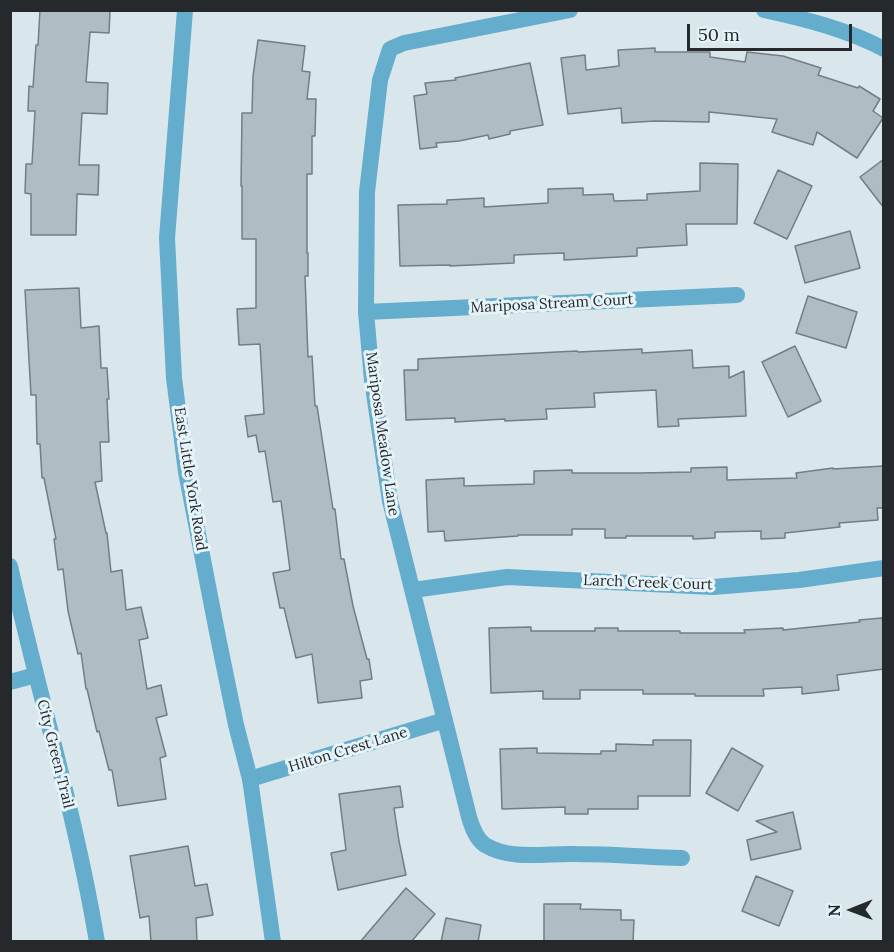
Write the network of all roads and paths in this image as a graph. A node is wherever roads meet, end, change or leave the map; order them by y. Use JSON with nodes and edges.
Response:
{"nodes":[{"id":1,"x":185,"y":10,"type":"edge"},
{"id":2,"x":570,"y":10,"type":"edge"},
{"id":3,"x":764,"y":10,"type":"edge"},
{"id":4,"x":884,"y":49,"type":"edge"},
{"id":5,"x":737,"y":295,"type":"dead end"},
{"id":6,"x":366,"y":312,"type":"junction"},
{"id":7,"x":10,"y":566,"type":"edge"},
{"id":8,"x":884,"y":567,"type":"edge"},
{"id":9,"x":413,"y":591,"type":"junction"},
{"id":10,"x":36,"y":675,"type":"junction"},
{"id":11,"x":10,"y":682,"type":"edge"},
{"id":12,"x":446,"y":720,"type":"junction"},
{"id":13,"x":250,"y":779,"type":"junction"},
{"id":14,"x":682,"y":858,"type":"dead end"},
{"id":15,"x":98,"y":942,"type":"edge"},
{"id":16,"x":273,"y":942,"type":"edge"}],
"edges":[{"from":1,"to":13,"type":"street","name":"East Little York Road"},
{"from":2,"to":6,"type":"street","name":"Mariposa Meadow Lane"},
{"from":3,"to":4,"type":"street"},
{"from":5,"to":6,"type":"street","name":"Mariposa Stream Court"},
{"from":6,"to":9,"type":"street","name":"Mariposa Meadow Lane"},
{"from":7,"to":10,"type":"street","name":"City Green Trail"},
{"from":8,"to":9,"type":"street","name":"Larch Creek Court"},
{"from":9,"to":12,"type":"street","name":"Mariposa Meadow Lane"},
{"from":10,"to":11,"type":"street"},
{"from":10,"to":15,"type":"street","name":"City Green Trail"},
{"from":12,"to":13,"type":"street","name":"Hilton Crest Lane"},
{"from":12,"to":14,"type":"street","name":"Mariposa Meadow Lane"},
{"from":13,"to":16,"type":"street","name":"East Little York Road"}]}
